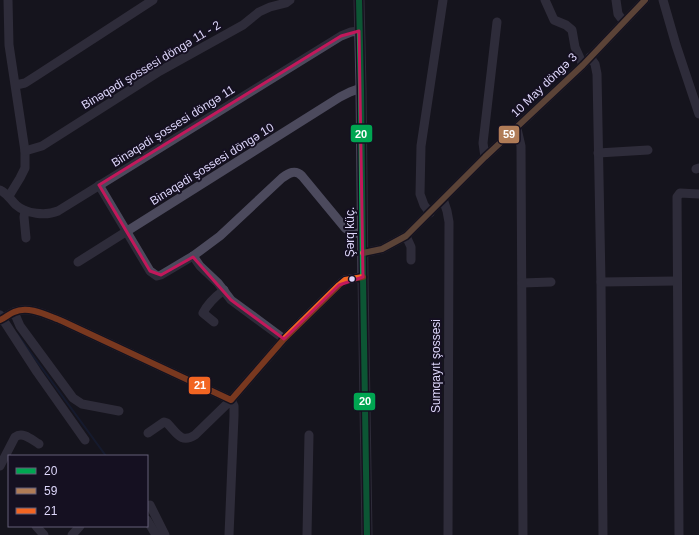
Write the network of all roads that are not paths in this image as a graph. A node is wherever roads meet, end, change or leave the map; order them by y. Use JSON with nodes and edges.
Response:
{"nodes":[{"id":1,"x":8,"y":0,"type":"edge"},
{"id":2,"x":153,"y":0,"type":"edge"},
{"id":3,"x":290,"y":0,"type":"edge"},
{"id":4,"x":359,"y":0,"type":"edge"},
{"id":5,"x":443,"y":0,"type":"edge"},
{"id":6,"x":545,"y":0,"type":"edge"},
{"id":7,"x":616,"y":0,"type":"edge"},
{"id":8,"x":645,"y":0,"type":"edge"},
{"id":9,"x":663,"y":0,"type":"edge"},
{"id":10,"x":497,"y":22,"type":"dead end"},
{"id":11,"x":624,"y":22,"type":"junction"},
{"id":12,"x":359,"y":31,"type":"junction"},
{"id":13,"x":590,"y":57,"type":"junction"},
{"id":14,"x":583,"y":66,"type":"junction"},
{"id":15,"x":16,"y":85,"type":"junction"},
{"id":16,"x":361,"y":88,"type":"junction"},
{"id":17,"x":699,"y":114,"type":"edge"},
{"id":18,"x":517,"y":129,"type":"junction"},
{"id":19,"x":648,"y":150,"type":"dead end"},
{"id":20,"x":25,"y":151,"type":"junction"},
{"id":21,"x":598,"y":154,"type":"junction"},
{"id":22,"x":485,"y":157,"type":"junction"},
{"id":23,"x":99,"y":185,"type":"junction"},
{"id":24,"x":0,"y":190,"type":"edge"},
{"id":25,"x":699,"y":194,"type":"edge"},
{"id":26,"x":9,"y":196,"type":"junction"},
{"id":27,"x":443,"y":198,"type":"junction"},
{"id":28,"x":25,"y":211,"type":"junction"},
{"id":29,"x":430,"y":212,"type":"junction"},
{"id":30,"x":127,"y":231,"type":"junction"},
{"id":31,"x":363,"y":235,"type":"junction"},
{"id":32,"x":406,"y":236,"type":"junction"},
{"id":33,"x":26,"y":238,"type":"dead end"},
{"id":34,"x":363,"y":253,"type":"junction"},
{"id":35,"x":193,"y":256,"type":"junction"},
{"id":36,"x":411,"y":260,"type":"dead end"},
{"id":37,"x":78,"y":262,"type":"dead end"},
{"id":38,"x":362,"y":276,"type":"junction"},
{"id":39,"x":677,"y":281,"type":"junction"},
{"id":40,"x":551,"y":282,"type":"dead end"},
{"id":41,"x":601,"y":282,"type":"junction"},
{"id":42,"x":522,"y":283,"type":"junction"},
{"id":43,"x":224,"y":290,"type":"junction"},
{"id":44,"x":0,"y":307,"type":"edge"},
{"id":45,"x":5,"y":316,"type":"edge"},
{"id":46,"x":214,"y":322,"type":"dead end"},
{"id":47,"x":284,"y":339,"type":"junction"},
{"id":48,"x":231,"y":400,"type":"junction"},
{"id":49,"x":119,"y":411,"type":"dead end"},
{"id":50,"x":148,"y":433,"type":"dead end"},
{"id":51,"x":309,"y":435,"type":"dead end"},
{"id":52,"x":85,"y":440,"type":"dead end"},
{"id":53,"x":39,"y":444,"type":"dead end"},
{"id":54,"x":0,"y":466,"type":"edge"},
{"id":55,"x":150,"y":505,"type":"dead end"},
{"id":56,"x":148,"y":522,"type":"edge"},
{"id":57,"x":37,"y":527,"type":"edge"},
{"id":58,"x":79,"y":527,"type":"edge"},
{"id":59,"x":44,"y":535,"type":"edge"},
{"id":60,"x":72,"y":535,"type":"edge"},
{"id":61,"x":156,"y":535,"type":"edge"},
{"id":62,"x":165,"y":535,"type":"edge"},
{"id":63,"x":229,"y":535,"type":"edge"},
{"id":64,"x":307,"y":535,"type":"edge"},
{"id":65,"x":367,"y":535,"type":"edge"},
{"id":66,"x":448,"y":535,"type":"edge"},
{"id":67,"x":523,"y":535,"type":"edge"},
{"id":68,"x":603,"y":535,"type":"edge"},
{"id":69,"x":679,"y":535,"type":"edge"}],
"edges":[{"from":1,"to":15,"type":"street"},
{"from":2,"to":15,"type":"street"},
{"from":3,"to":20,"type":"street","name":"Binəqədi şossesi döngə 11 - 2"},
{"from":4,"to":12,"type":"street","name":"Şərq küç."},
{"from":5,"to":29,"type":"street"},
{"from":6,"to":14,"type":"street"},
{"from":7,"to":11,"type":"street"},
{"from":8,"to":11,"type":"street","name":"10 May döngə 3"},
{"from":9,"to":17,"type":"street"},
{"from":10,"to":22,"type":"street"},
{"from":11,"to":13,"type":"street","name":"10 May döngə 3"},
{"from":12,"to":16,"type":"street","name":"Şərq küç."},
{"from":12,"to":23,"type":"street","name":"Binəqədi şossesi döngə 11"},
{"from":13,"to":14,"type":"street","name":"10 May döngə 3"},
{"from":13,"to":21,"type":"street"},
{"from":14,"to":18,"type":"street","name":"10 May döngə 3"},
{"from":15,"to":20,"type":"street"},
{"from":16,"to":30,"type":"street","name":"Binəqədi şossesi döngə 10"},
{"from":16,"to":31,"type":"street","name":"Şərq küç."},
{"from":18,"to":22,"type":"street","name":"10 May döngə 3"},
{"from":18,"to":42,"type":"street"},
{"from":19,"to":21,"type":"street"},
{"from":20,"to":26,"type":"street"},
{"from":21,"to":41,"type":"street"},
{"from":22,"to":27,"type":"street","name":"10 May döngə 3"},
{"from":23,"to":28,"type":"street","name":"Binəqədi şossesi döngə 11"},
{"from":23,"to":30,"type":"street"},
{"from":24,"to":26,"type":"street"},
{"from":25,"to":39,"type":"street"},
{"from":26,"to":28,"type":"street"},
{"from":27,"to":29,"type":"street","name":"10 May döngə 3"},
{"from":27,"to":66,"type":"street","name":"Sumqayıt şossesi"},
{"from":28,"to":33,"type":"street"},
{"from":29,"to":32,"type":"street","name":"10 May döngə 3"},
{"from":30,"to":35,"type":"street"},
{"from":30,"to":37,"type":"street","name":"Binəqədi şossesi döngə 10"},
{"from":31,"to":34,"type":"street","name":"Şərq küç."},
{"from":31,"to":35,"type":"street"},
{"from":32,"to":34,"type":"street","name":"10 May döngə 3"},
{"from":32,"to":36,"type":"street"},
{"from":34,"to":38,"type":"street","name":"Şərq küç."},
{"from":35,"to":43,"type":"street"},
{"from":38,"to":47,"type":"street"},
{"from":38,"to":65,"type":"street","name":"Şərq küç."},
{"from":39,"to":41,"type":"street"},
{"from":39,"to":69,"type":"street"},
{"from":40,"to":42,"type":"street"},
{"from":41,"to":68,"type":"street"},
{"from":42,"to":67,"type":"street"},
{"from":43,"to":46,"type":"street"},
{"from":43,"to":47,"type":"street"},
{"from":44,"to":45,"type":"street"},
{"from":45,"to":48,"type":"street"},
{"from":45,"to":49,"type":"street"},
{"from":45,"to":52,"type":"street"},
{"from":47,"to":48,"type":"street"},
{"from":48,"to":50,"type":"street"},
{"from":48,"to":63,"type":"street"},
{"from":51,"to":64,"type":"street"},
{"from":53,"to":54,"type":"street"},
{"from":55,"to":62,"type":"street"},
{"from":56,"to":61,"type":"street"},
{"from":57,"to":59,"type":"street"},
{"from":58,"to":60,"type":"street"}]}
